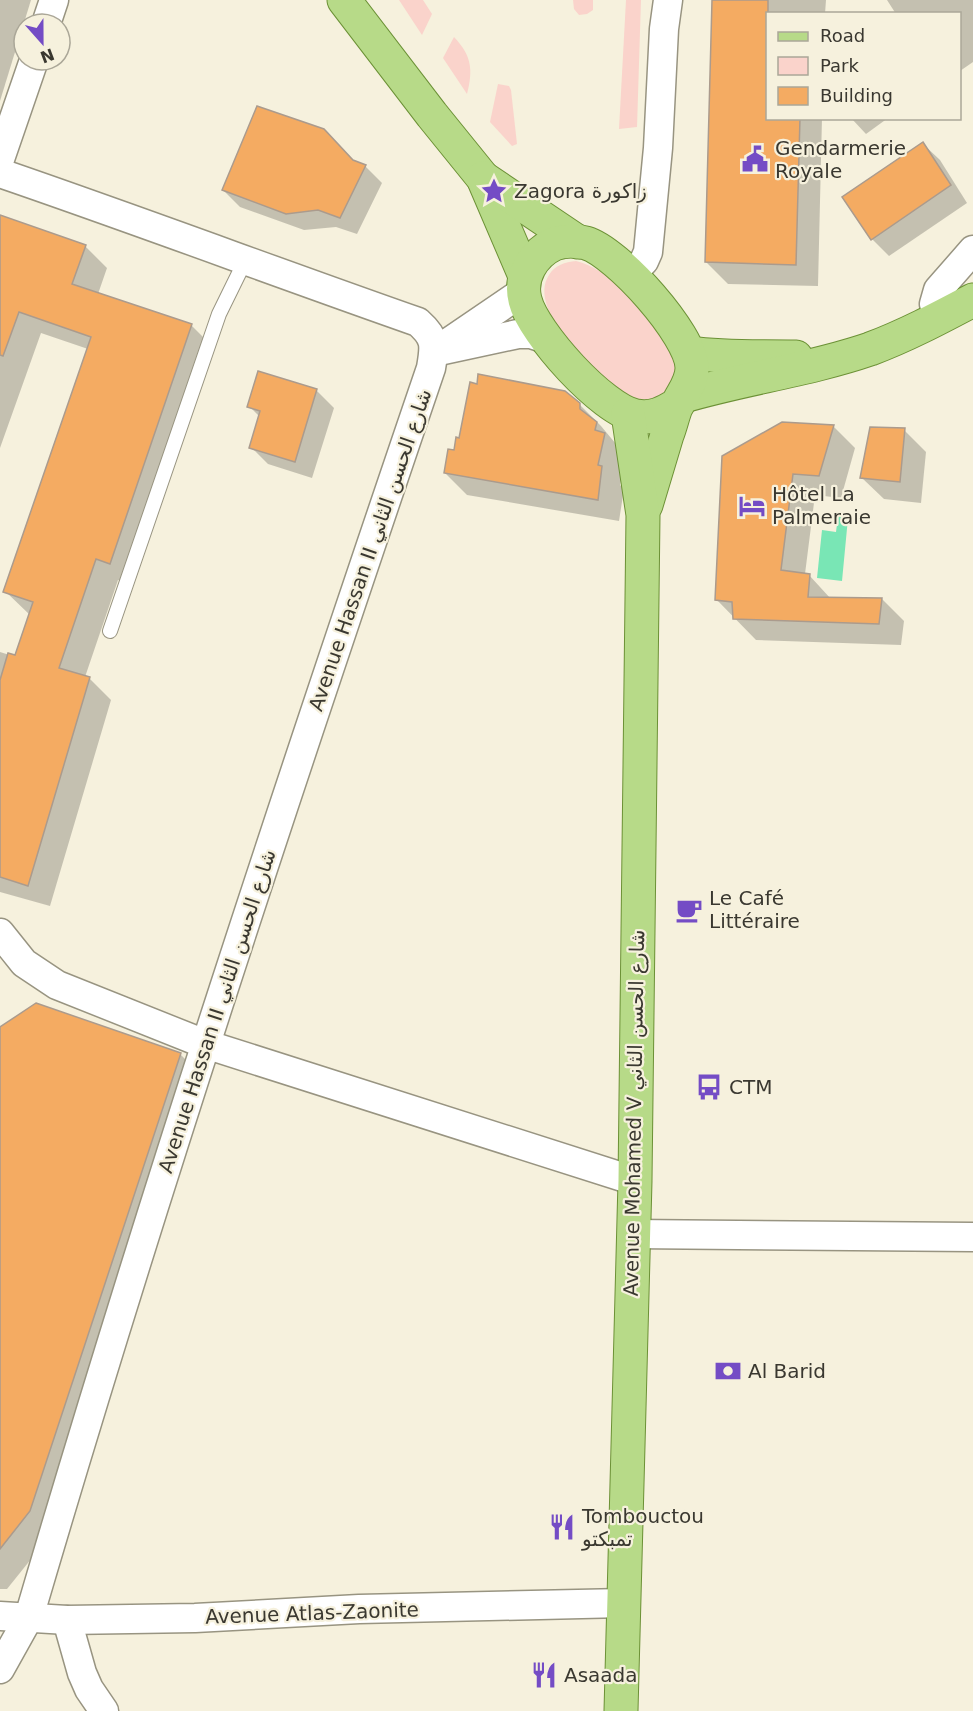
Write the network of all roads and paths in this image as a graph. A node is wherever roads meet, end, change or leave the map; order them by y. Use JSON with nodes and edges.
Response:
{"nodes":[{"id":1,"x":344,"y":0,"type":"edge"},
{"id":2,"x":668,"y":0,"type":"edge"},
{"id":3,"x":30,"y":72,"type":"edge"},
{"id":4,"x":0,"y":159,"type":"edge"},
{"id":5,"x":0,"y":173,"type":"edge"},
{"id":6,"x":483,"y":178,"type":"junction"},
{"id":7,"x":578,"y":242,"type":"junction"},
{"id":8,"x":973,"y":250,"type":"edge"},
{"id":9,"x":245,"y":261,"type":"junction"},
{"id":10,"x":632,"y":275,"type":"junction"},
{"id":11,"x":525,"y":283,"type":"junction"},
{"id":12,"x":973,"y":300,"type":"edge"},
{"id":13,"x":938,"y":319,"type":"junction"},
{"id":14,"x":546,"y":339,"type":"junction"},
{"id":15,"x":434,"y":352,"type":"junction"},
{"id":16,"x":690,"y":353,"type":"junction"},
{"id":17,"x":837,"y":359,"type":"junction"},
{"id":18,"x":681,"y":400,"type":"junction"},
{"id":19,"x":628,"y":414,"type":"junction"},
{"id":20,"x":643,"y":515,"type":"junction"},
{"id":21,"x":110,"y":631,"type":"dead end"},
{"id":22,"x":0,"y":933,"type":"edge"},
{"id":23,"x":205,"y":1044,"type":"junction"},
{"id":24,"x":634,"y":1180,"type":"junction"},
{"id":25,"x":633,"y":1234,"type":"junction"},
{"id":26,"x":973,"y":1237,"type":"edge"},
{"id":27,"x":624,"y":1603,"type":"junction"},
{"id":28,"x":0,"y":1616,"type":"edge"},
{"id":29,"x":29,"y":1617,"type":"junction"},
{"id":30,"x":67,"y":1620,"type":"junction"},
{"id":31,"x":0,"y":1669,"type":"edge"},
{"id":32,"x":104,"y":1711,"type":"edge"},
{"id":33,"x":621,"y":1711,"type":"edge"}],
"edges":[{"from":1,"to":6,"type":"main road"},
{"from":2,"to":10,"type":"street"},
{"from":3,"to":4,"type":"street"},
{"from":5,"to":9,"type":"street"},
{"from":6,"to":7,"type":"main road"},
{"from":6,"to":11,"type":"main road"},
{"from":7,"to":10,"type":"main road"},
{"from":7,"to":11,"type":"main road"},
{"from":8,"to":13,"type":"street"},
{"from":9,"to":15,"type":"street"},
{"from":9,"to":21,"type":"lane"},
{"from":10,"to":16,"type":"main road"},
{"from":11,"to":14,"type":"main road"},
{"from":11,"to":15,"type":"street"},
{"from":12,"to":13,"type":"main road"},
{"from":13,"to":17,"type":"main road"},
{"from":14,"to":15,"type":"street"},
{"from":14,"to":19,"type":"main road"},
{"from":15,"to":23,"type":"street","name":"Avenue Hassan II شارع الحسن الثاني"},
{"from":16,"to":17,"type":"main road"},
{"from":16,"to":18,"type":"main road"},
{"from":17,"to":18,"type":"main road"},
{"from":18,"to":19,"type":"main road"},
{"from":18,"to":20,"type":"main road"},
{"from":19,"to":20,"type":"main road"},
{"from":20,"to":24,"type":"main road","name":"Avenue Mohamed V شارع الحسن الثاني"},
{"from":22,"to":23,"type":"street"},
{"from":23,"to":24,"type":"street"},
{"from":23,"to":29,"type":"street","name":"Avenue Hassan II شارع الحسن الثاني"},
{"from":24,"to":25,"type":"main road","name":"Avenue Mohamed V شارع الحسن الثاني"},
{"from":25,"to":26,"type":"street"},
{"from":25,"to":27,"type":"main road","name":"Avenue Mohamed V شارع الحسن الثاني"},
{"from":27,"to":30,"type":"street","name":"Avenue Atlas-Zaonite"},
{"from":27,"to":33,"type":"main road","name":"Avenue Mohamed V شارع الحسن الثاني"},
{"from":28,"to":29,"type":"street","name":"Avenue Atlas-Zaonite"},
{"from":29,"to":30,"type":"street","name":"Avenue Atlas-Zaonite"},
{"from":29,"to":31,"type":"street","name":"Avenue Hassan II شارع الحسن الثاني"},
{"from":30,"to":32,"type":"street"}]}
